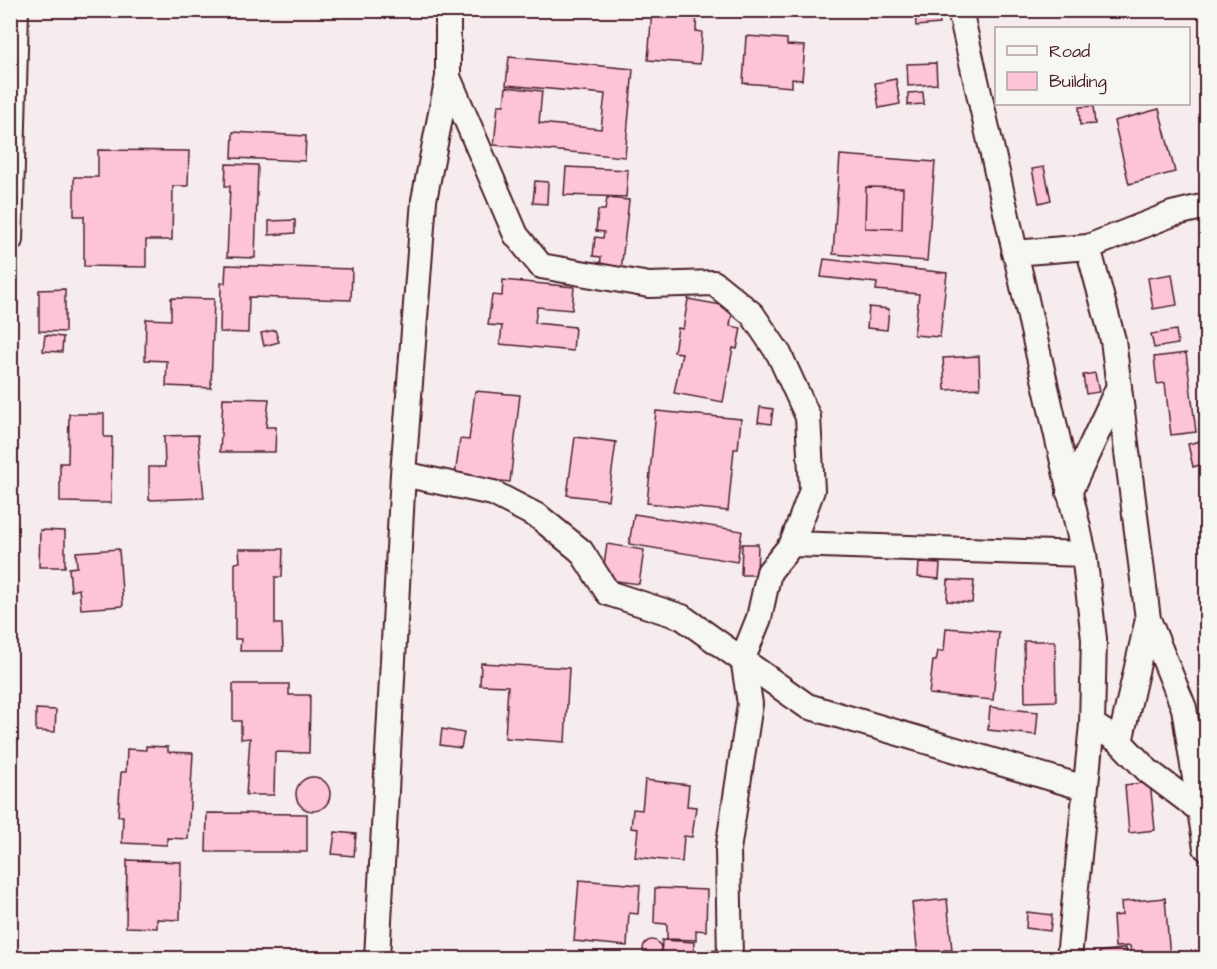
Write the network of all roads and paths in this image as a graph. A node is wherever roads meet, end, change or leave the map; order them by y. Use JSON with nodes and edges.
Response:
{"nodes":[{"id":1,"x":16,"y":10,"type":"edge"},
{"id":2,"x":448,"y":10,"type":"edge"},
{"id":3,"x":960,"y":10,"type":"edge"},
{"id":4,"x":448,"y":77,"type":"junction"},
{"id":5,"x":1206,"y":206,"type":"edge"},
{"id":6,"x":10,"y":240,"type":"edge"},
{"id":7,"x":1088,"y":247,"type":"junction"},
{"id":8,"x":1014,"y":253,"type":"junction"},
{"id":9,"x":1119,"y":386,"type":"junction"},
{"id":10,"x":403,"y":474,"type":"junction"},
{"id":11,"x":1069,"y":493,"type":"junction"},
{"id":12,"x":792,"y":544,"type":"junction"},
{"id":13,"x":1083,"y":554,"type":"junction"},
{"id":14,"x":1148,"y":619,"type":"junction"},
{"id":15,"x":742,"y":658,"type":"junction"},
{"id":16,"x":1092,"y":724,"type":"junction"},
{"id":17,"x":1120,"y":742,"type":"junction"},
{"id":18,"x":1085,"y":788,"type":"junction"},
{"id":19,"x":1200,"y":810,"type":"junction"},
{"id":20,"x":1206,"y":848,"type":"edge"},
{"id":21,"x":377,"y":958,"type":"edge"},
{"id":22,"x":730,"y":958,"type":"edge"},
{"id":23,"x":1069,"y":958,"type":"edge"}],
"edges":[{"from":1,"to":6,"type":"street"},
{"from":2,"to":4,"type":"street"},
{"from":3,"to":8,"type":"street"},
{"from":4,"to":10,"type":"street"},
{"from":4,"to":12,"type":"street"},
{"from":5,"to":7,"type":"street"},
{"from":7,"to":8,"type":"street"},
{"from":7,"to":9,"type":"street"},
{"from":8,"to":11,"type":"street"},
{"from":9,"to":11,"type":"street"},
{"from":9,"to":14,"type":"street"},
{"from":10,"to":15,"type":"street"},
{"from":10,"to":21,"type":"street"},
{"from":11,"to":13,"type":"street"},
{"from":12,"to":13,"type":"street"},
{"from":12,"to":15,"type":"street"},
{"from":13,"to":16,"type":"street"},
{"from":14,"to":17,"type":"street"},
{"from":14,"to":19,"type":"street"},
{"from":15,"to":18,"type":"street"},
{"from":15,"to":22,"type":"street"},
{"from":16,"to":17,"type":"street"},
{"from":16,"to":18,"type":"street"},
{"from":17,"to":19,"type":"street"},
{"from":18,"to":23,"type":"street"},
{"from":19,"to":20,"type":"street"}]}
